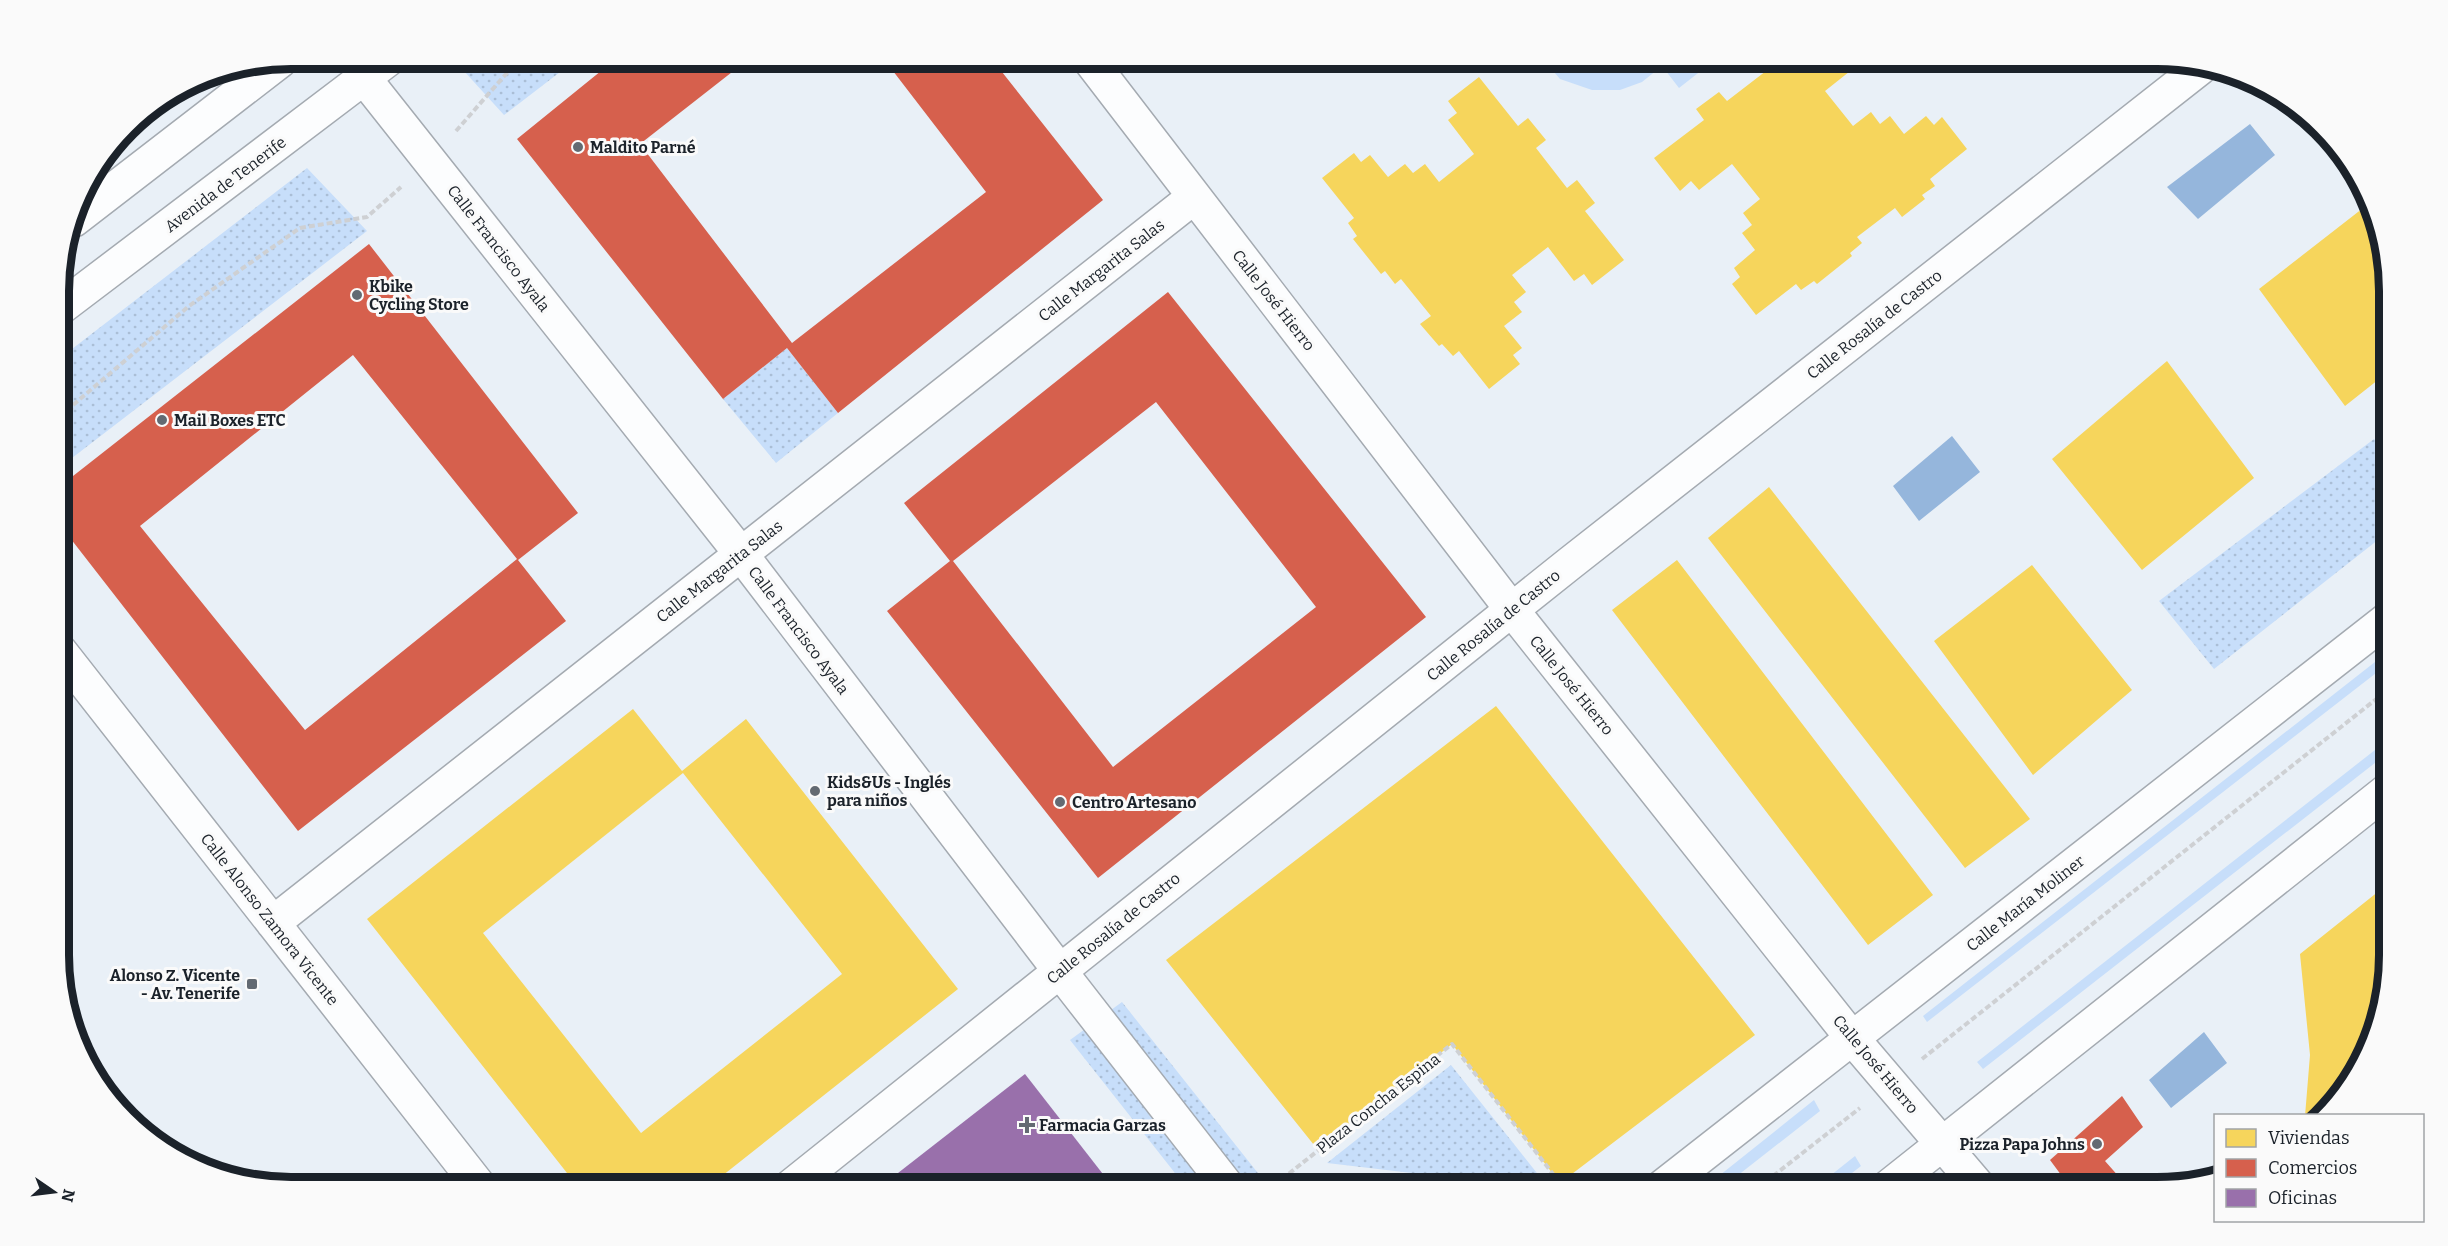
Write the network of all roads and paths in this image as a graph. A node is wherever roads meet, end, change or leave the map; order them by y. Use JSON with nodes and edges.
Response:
{"nodes":[{"id":1,"x":376,"y":69,"type":"edge"},
{"id":2,"x":512,"y":69,"type":"edge"},
{"id":3,"x":1096,"y":69,"type":"edge"},
{"id":4,"x":267,"y":70,"type":"edge"},
{"id":5,"x":2196,"y":72,"type":"edge"},
{"id":6,"x":364,"y":78,"type":"junction"},
{"id":7,"x":429,"y":159,"type":"junction"},
{"id":8,"x":1194,"y":197,"type":"junction"},
{"id":9,"x":83,"y":213,"type":"edge"},
{"id":10,"x":69,"y":301,"type":"edge"},
{"id":11,"x":69,"y":414,"type":"edge"},
{"id":12,"x":741,"y":554,"type":"junction"},
{"id":13,"x":1512,"y":610,"type":"junction"},
{"id":14,"x":2379,"y":626,"type":"edge"},
{"id":15,"x":69,"y":662,"type":"edge"},
{"id":16,"x":2379,"y":697,"type":"edge"},
{"id":17,"x":2379,"y":797,"type":"edge"},
{"id":18,"x":273,"y":923,"type":"junction"},
{"id":19,"x":1059,"y":970,"type":"junction"},
{"id":20,"x":1852,"y":1038,"type":"junction"},
{"id":21,"x":1892,"y":1083,"type":"junction"},
{"id":22,"x":1944,"y":1143,"type":"junction"},
{"id":23,"x":472,"y":1177,"type":"edge"},
{"id":24,"x":802,"y":1177,"type":"edge"},
{"id":25,"x":1220,"y":1177,"type":"edge"},
{"id":26,"x":1287,"y":1177,"type":"edge"},
{"id":27,"x":1555,"y":1177,"type":"edge"},
{"id":28,"x":1675,"y":1177,"type":"edge"},
{"id":29,"x":1772,"y":1177,"type":"edge"},
{"id":30,"x":1901,"y":1177,"type":"edge"},
{"id":31,"x":1971,"y":1177,"type":"edge"}],
"edges":[{"from":1,"to":6,"type":"street","name":"Avenida de Tenerife"},
{"from":2,"to":7,"type":"path"},
{"from":3,"to":8,"type":"street","name":"Calle José Hierro"},
{"from":4,"to":9,"type":"street"},
{"from":5,"to":13,"type":"street","name":"Calle Rosalía de Castro"},
{"from":6,"to":7,"type":"street","name":"Calle Francisco Ayala"},
{"from":6,"to":10,"type":"street","name":"Avenida de Tenerife"},
{"from":7,"to":11,"type":"path"},
{"from":7,"to":12,"type":"street","name":"Calle Francisco Ayala"},
{"from":8,"to":12,"type":"street","name":"Calle Margarita Salas"},
{"from":8,"to":13,"type":"street","name":"Calle José Hierro"},
{"from":12,"to":18,"type":"street","name":"Calle Margarita Salas"},
{"from":12,"to":19,"type":"street","name":"Calle Francisco Ayala"},
{"from":13,"to":19,"type":"street","name":"Calle Rosalía de Castro"},
{"from":13,"to":20,"type":"street","name":"Calle José Hierro"},
{"from":14,"to":20,"type":"street","name":"Calle María Moliner"},
{"from":15,"to":18,"type":"street","name":"Calle Alonso Zamora Vicente"},
{"from":16,"to":21,"type":"path"},
{"from":17,"to":22,"type":"street"},
{"from":18,"to":23,"type":"street","name":"Calle Alonso Zamora Vicente"},
{"from":19,"to":24,"type":"street","name":"Calle Rosalía de Castro"},
{"from":19,"to":25,"type":"street","name":"Calle Francisco Ayala"},
{"from":20,"to":21,"type":"street","name":"Calle José Hierro"},
{"from":20,"to":28,"type":"street","name":"Calle María Moliner"},
{"from":21,"to":22,"type":"street","name":"Calle José Hierro"},
{"from":21,"to":29,"type":"path"},
{"from":22,"to":30,"type":"street"},
{"from":22,"to":31,"type":"street","name":"Calle José Hierro"},
{"from":26,"to":27,"type":"path","name":"Plaza Concha Espina"}]}
